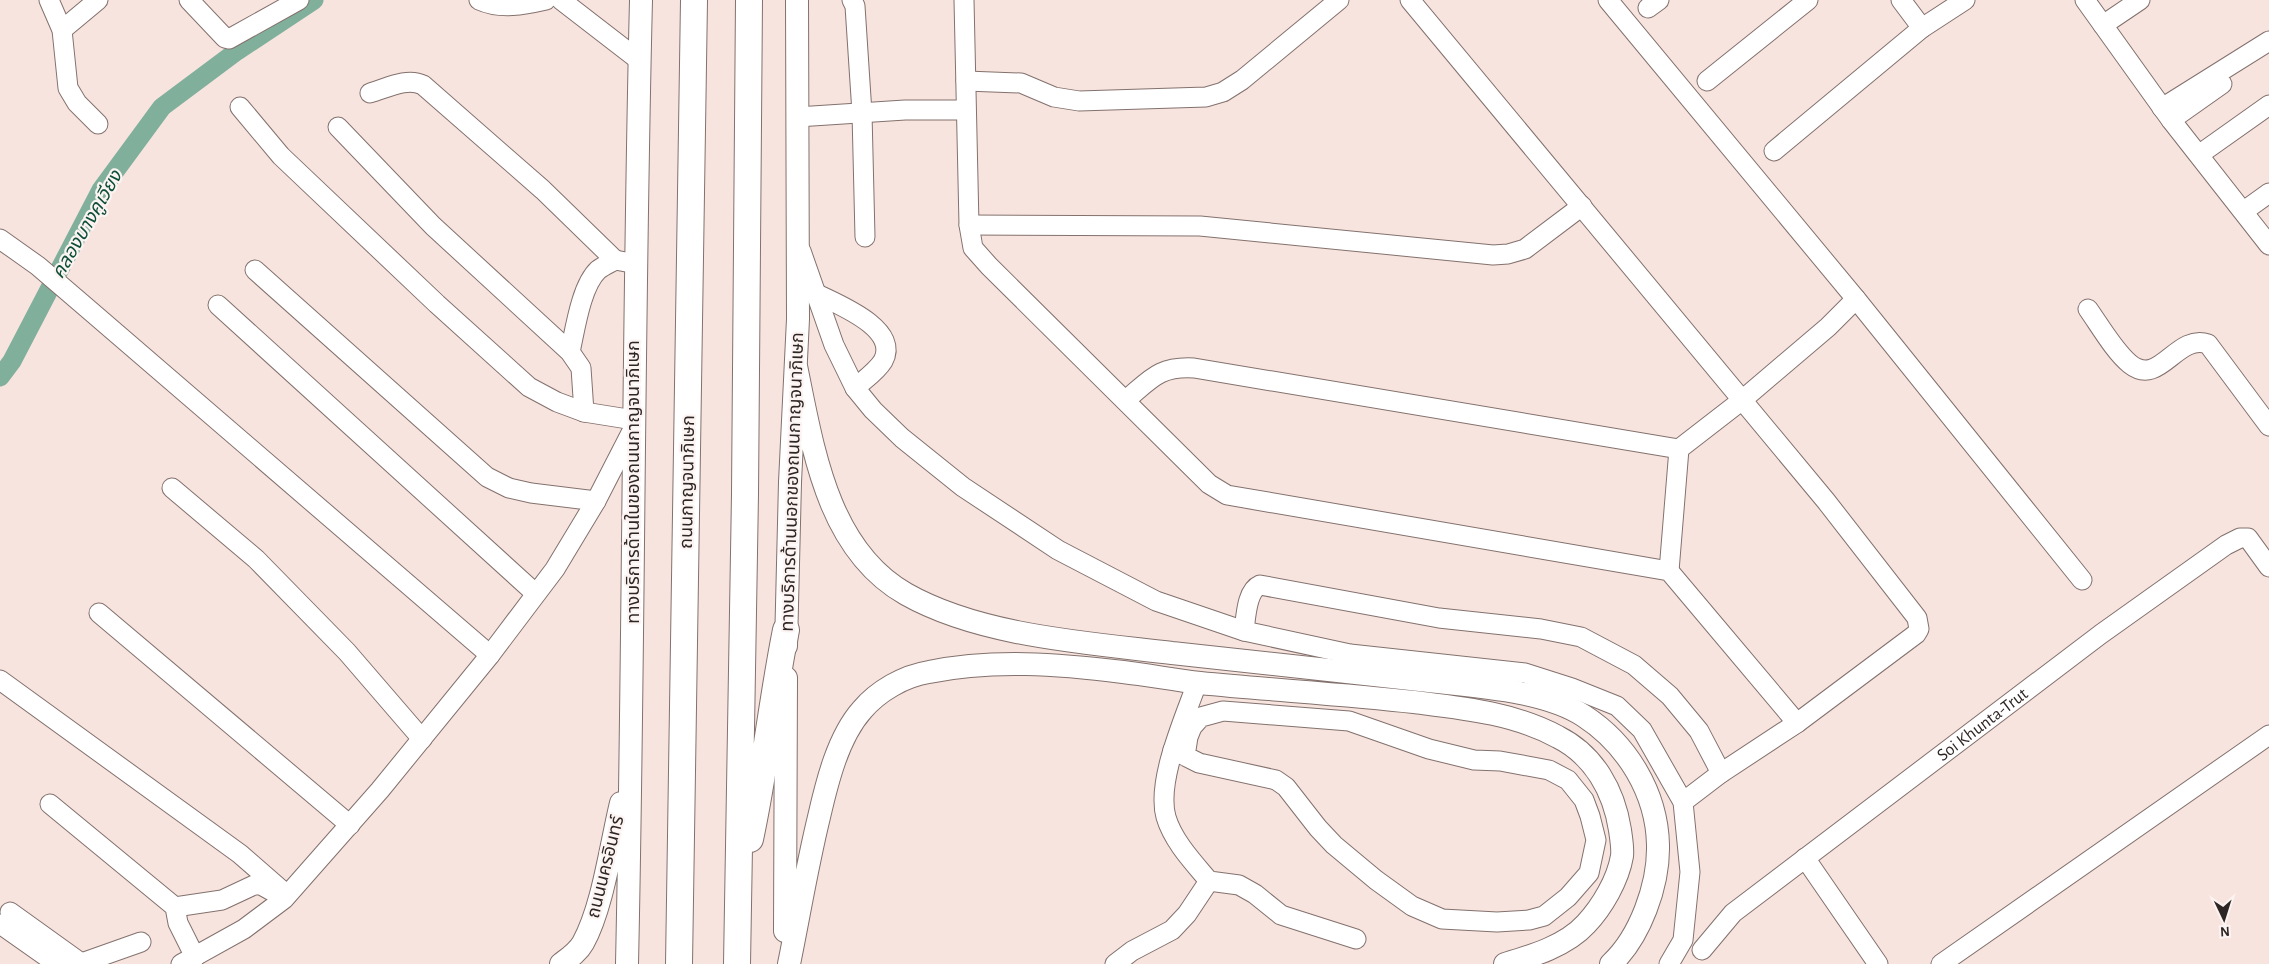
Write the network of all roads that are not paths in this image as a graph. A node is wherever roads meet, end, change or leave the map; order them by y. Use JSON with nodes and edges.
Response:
{"nodes":[{"id":1,"x":49,"y":0,"type":"edge"},
{"id":2,"x":98,"y":0,"type":"edge"},
{"id":3,"x":189,"y":0,"type":"edge"},
{"id":4,"x":299,"y":0,"type":"edge"},
{"id":5,"x":479,"y":0,"type":"edge"},
{"id":6,"x":546,"y":0,"type":"edge"},
{"id":7,"x":561,"y":0,"type":"edge"},
{"id":8,"x":641,"y":0,"type":"edge"},
{"id":9,"x":694,"y":0,"type":"edge"},
{"id":10,"x":749,"y":0,"type":"edge"},
{"id":11,"x":797,"y":0,"type":"edge"},
{"id":12,"x":852,"y":0,"type":"edge"},
{"id":13,"x":964,"y":0,"type":"edge"},
{"id":14,"x":1338,"y":0,"type":"edge"},
{"id":15,"x":1410,"y":0,"type":"edge"},
{"id":16,"x":1608,"y":0,"type":"edge"},
{"id":17,"x":1808,"y":0,"type":"edge"},
{"id":18,"x":1901,"y":0,"type":"edge"},
{"id":19,"x":1965,"y":0,"type":"edge"},
{"id":20,"x":2085,"y":0,"type":"edge"},
{"id":21,"x":2140,"y":0,"type":"edge"},
{"id":22,"x":2103,"y":25,"type":"junction"},
{"id":23,"x":1922,"y":28,"type":"junction"},
{"id":24,"x":62,"y":30,"type":"junction"},
{"id":25,"x":2269,"y":41,"type":"edge"},
{"id":26,"x":2269,"y":53,"type":"edge"},
{"id":27,"x":640,"y":61,"type":"junction"},
{"id":28,"x":966,"y":81,"type":"junction"},
{"id":29,"x":1707,"y":81,"type":"dead end"},
{"id":30,"x":370,"y":93,"type":"dead end"},
{"id":31,"x":2269,"y":106,"type":"edge"},
{"id":32,"x":240,"y":107,"type":"dead end"},
{"id":33,"x":965,"y":110,"type":"junction"},
{"id":34,"x":862,"y":113,"type":"junction"},
{"id":35,"x":2166,"y":114,"type":"junction"},
{"id":36,"x":797,"y":116,"type":"junction"},
{"id":37,"x":98,"y":124,"type":"dead end"},
{"id":38,"x":338,"y":127,"type":"dead end"},
{"id":39,"x":1774,"y":151,"type":"dead end"},
{"id":40,"x":2200,"y":154,"type":"junction"},
{"id":41,"x":2269,"y":193,"type":"edge"},
{"id":42,"x":1582,"y":206,"type":"junction"},
{"id":43,"x":2244,"y":211,"type":"junction"},
{"id":44,"x":969,"y":225,"type":"junction"},
{"id":45,"x":865,"y":237,"type":"dead end"},
{"id":46,"x":0,"y":239,"type":"edge"},
{"id":47,"x":798,"y":243,"type":"junction"},
{"id":48,"x":2269,"y":245,"type":"edge"},
{"id":49,"x":625,"y":262,"type":"junction"},
{"id":50,"x":255,"y":270,"type":"dead end"},
{"id":51,"x":817,"y":294,"type":"junction"},
{"id":52,"x":1856,"y":300,"type":"junction"},
{"id":53,"x":218,"y":305,"type":"dead end"},
{"id":54,"x":2088,"y":310,"type":"dead end"},
{"id":55,"x":570,"y":352,"type":"junction"},
{"id":56,"x":796,"y":366,"type":"junction"},
{"id":57,"x":855,"y":388,"type":"junction"},
{"id":58,"x":1126,"y":400,"type":"junction"},
{"id":59,"x":1742,"y":401,"type":"junction"},
{"id":60,"x":584,"y":412,"type":"junction"},
{"id":61,"x":634,"y":425,"type":"junction"},
{"id":62,"x":2269,"y":426,"type":"edge"},
{"id":63,"x":1679,"y":449,"type":"junction"},
{"id":64,"x":172,"y":488,"type":"dead end"},
{"id":65,"x":596,"y":501,"type":"junction"},
{"id":66,"x":2269,"y":567,"type":"edge"},
{"id":67,"x":1668,"y":571,"type":"junction"},
{"id":68,"x":2082,"y":580,"type":"dead end"},
{"id":69,"x":535,"y":593,"type":"junction"},
{"id":70,"x":99,"y":613,"type":"dead end"},
{"id":71,"x":786,"y":630,"type":"junction"},
{"id":72,"x":1244,"y":631,"type":"junction"},
{"id":73,"x":490,"y":656,"type":"junction"},
{"id":74,"x":0,"y":680,"type":"edge"},
{"id":75,"x":1197,"y":683,"type":"junction"},
{"id":76,"x":1797,"y":723,"type":"junction"},
{"id":77,"x":2269,"y":735,"type":"edge"},
{"id":78,"x":422,"y":739,"type":"junction"},
{"id":79,"x":1179,"y":753,"type":"junction"},
{"id":80,"x":631,"y":760,"type":"junction"},
{"id":81,"x":1721,"y":772,"type":"junction"},
{"id":82,"x":1683,"y":802,"type":"junction"},
{"id":83,"x":50,"y":804,"type":"dead end"},
{"id":84,"x":350,"y":825,"type":"junction"},
{"id":85,"x":1805,"y":858,"type":"junction"},
{"id":86,"x":1209,"y":880,"type":"junction"},
{"id":87,"x":738,"y":882,"type":"junction"},
{"id":88,"x":286,"y":897,"type":"junction"},
{"id":89,"x":175,"y":907,"type":"junction"},
{"id":90,"x":5,"y":918,"type":"edge"},
{"id":91,"x":1356,"y":939,"type":"dead end"},
{"id":92,"x":1683,"y":940,"type":"junction"},
{"id":93,"x":142,"y":942,"type":"dead end"},
{"id":94,"x":1707,"y":957,"type":"edge"},
{"id":95,"x":188,"y":961,"type":"edge"},
{"id":96,"x":57,"y":964,"type":"edge"},
{"id":97,"x":80,"y":964,"type":"edge"},
{"id":98,"x":561,"y":964,"type":"edge"},
{"id":99,"x":627,"y":964,"type":"edge"},
{"id":100,"x":679,"y":964,"type":"edge"},
{"id":101,"x":737,"y":964,"type":"edge"},
{"id":102,"x":785,"y":964,"type":"edge"},
{"id":103,"x":789,"y":964,"type":"edge"},
{"id":104,"x":1116,"y":964,"type":"edge"},
{"id":105,"x":1505,"y":964,"type":"edge"},
{"id":106,"x":1610,"y":964,"type":"edge"},
{"id":107,"x":1669,"y":964,"type":"edge"},
{"id":108,"x":1878,"y":964,"type":"edge"},
{"id":109,"x":1941,"y":964,"type":"edge"}],
"edges":[{"from":1,"to":24,"type":"street"},
{"from":2,"to":24,"type":"street"},
{"from":3,"to":4,"type":"street"},
{"from":5,"to":6,"type":"street"},
{"from":7,"to":27,"type":"street"},
{"from":8,"to":27,"type":"main road","name":"ทางบริการด้านในของถนนกาญจนาภิเษก"},
{"from":9,"to":100,"type":"highway","name":"ถนนกาญจนาภิเษก"},
{"from":10,"to":87,"type":"highway"},
{"from":11,"to":36,"type":"main road","name":"ทางบริการด้านนอกของถนนกาญจนาภิเษก"},
{"from":12,"to":34,"type":"street"},
{"from":13,"to":28,"type":"street"},
{"from":14,"to":28,"type":"street"},
{"from":15,"to":42,"type":"street"},
{"from":16,"to":52,"type":"street"},
{"from":17,"to":29,"type":"street"},
{"from":18,"to":23,"type":"street"},
{"from":19,"to":23,"type":"street"},
{"from":20,"to":22,"type":"street"},
{"from":21,"to":22,"type":"street"},
{"from":22,"to":35,"type":"street"},
{"from":23,"to":39,"type":"street"},
{"from":24,"to":37,"type":"street"},
{"from":25,"to":35,"type":"street"},
{"from":26,"to":35,"type":"street"},
{"from":27,"to":49,"type":"main road","name":"ทางบริการด้านในของถนนกาญจนาภิเษก"},
{"from":28,"to":33,"type":"street"},
{"from":30,"to":49,"type":"street"},
{"from":31,"to":40,"type":"street"},
{"from":32,"to":60,"type":"street"},
{"from":33,"to":34,"type":"street"},
{"from":33,"to":44,"type":"street"},
{"from":34,"to":36,"type":"street"},
{"from":34,"to":45,"type":"street"},
{"from":35,"to":40,"type":"street"},
{"from":36,"to":47,"type":"main road","name":"ทางบริการด้านนอกของถนนกาญจนาภิเษก"},
{"from":38,"to":55,"type":"street"},
{"from":40,"to":43,"type":"street"},
{"from":41,"to":43,"type":"street"},
{"from":42,"to":44,"type":"street"},
{"from":42,"to":59,"type":"street"},
{"from":43,"to":48,"type":"street"},
{"from":44,"to":58,"type":"street"},
{"from":46,"to":73,"type":"street"},
{"from":47,"to":51,"type":"street"},
{"from":47,"to":56,"type":"main road","name":"ทางบริการด้านนอกของถนนกาญจนาภิเษก"},
{"from":49,"to":55,"type":"street"},
{"from":49,"to":61,"type":"main road","name":"ทางบริการด้านในของถนนกาญจนาภิเษก"},
{"from":50,"to":65,"type":"street"},
{"from":51,"to":57,"type":"street"},
{"from":51,"to":57,"type":"street"},
{"from":52,"to":59,"type":"street"},
{"from":52,"to":68,"type":"street"},
{"from":53,"to":69,"type":"street"},
{"from":54,"to":62,"type":"street"},
{"from":55,"to":60,"type":"street"},
{"from":56,"to":71,"type":"main road","name":"ทางบริการด้านนอกของถนนกาญจนาภิเษก"},
{"from":56,"to":106,"type":"main road"},
{"from":57,"to":72,"type":"street"},
{"from":58,"to":63,"type":"street"},
{"from":58,"to":67,"type":"street"},
{"from":59,"to":63,"type":"street"},
{"from":59,"to":76,"type":"street"},
{"from":60,"to":61,"type":"street"},
{"from":61,"to":65,"type":"street"},
{"from":61,"to":80,"type":"main road","name":"ทางบริการด้านในของถนนกาญจนาภิเษก"},
{"from":63,"to":67,"type":"street"},
{"from":64,"to":78,"type":"street"},
{"from":65,"to":69,"type":"street"},
{"from":66,"to":85,"type":"street","name":"Soi Khunta-Trut"},
{"from":67,"to":76,"type":"street"},
{"from":69,"to":73,"type":"street"},
{"from":70,"to":84,"type":"street"},
{"from":71,"to":87,"type":"highway"},
{"from":71,"to":102,"type":"main road","name":"ทางบริการด้านนอกของถนนกาญจนาภิเษก"},
{"from":72,"to":81,"type":"street"},
{"from":72,"to":82,"type":"street"},
{"from":73,"to":78,"type":"street"},
{"from":74,"to":88,"type":"street"},
{"from":75,"to":79,"type":"street"},
{"from":75,"to":103,"type":"main road"},
{"from":75,"to":105,"type":"main road"},
{"from":76,"to":81,"type":"street"},
{"from":77,"to":109,"type":"street"},
{"from":78,"to":84,"type":"street"},
{"from":79,"to":79,"type":"street"},
{"from":79,"to":86,"type":"street"},
{"from":80,"to":98,"type":"main road","name":"ถนนนครอินทร์"},
{"from":80,"to":99,"type":"main road","name":"ทางบริการด้านในของถนนกาญจนาภิเษก"},
{"from":81,"to":82,"type":"street"},
{"from":82,"to":92,"type":"street"},
{"from":83,"to":89,"type":"street"},
{"from":84,"to":88,"type":"street"},
{"from":85,"to":94,"type":"street","name":"Soi Khunta-Trut"},
{"from":85,"to":108,"type":"street"},
{"from":86,"to":91,"type":"street"},
{"from":86,"to":104,"type":"street"},
{"from":87,"to":101,"type":"highway"},
{"from":88,"to":89,"type":"street"},
{"from":88,"to":95,"type":"street"},
{"from":89,"to":95,"type":"street"},
{"from":90,"to":96,"type":"street"},
{"from":90,"to":97,"type":"street"},
{"from":92,"to":94,"type":"street"},
{"from":92,"to":107,"type":"street"},
{"from":93,"to":97,"type":"street"}]}
